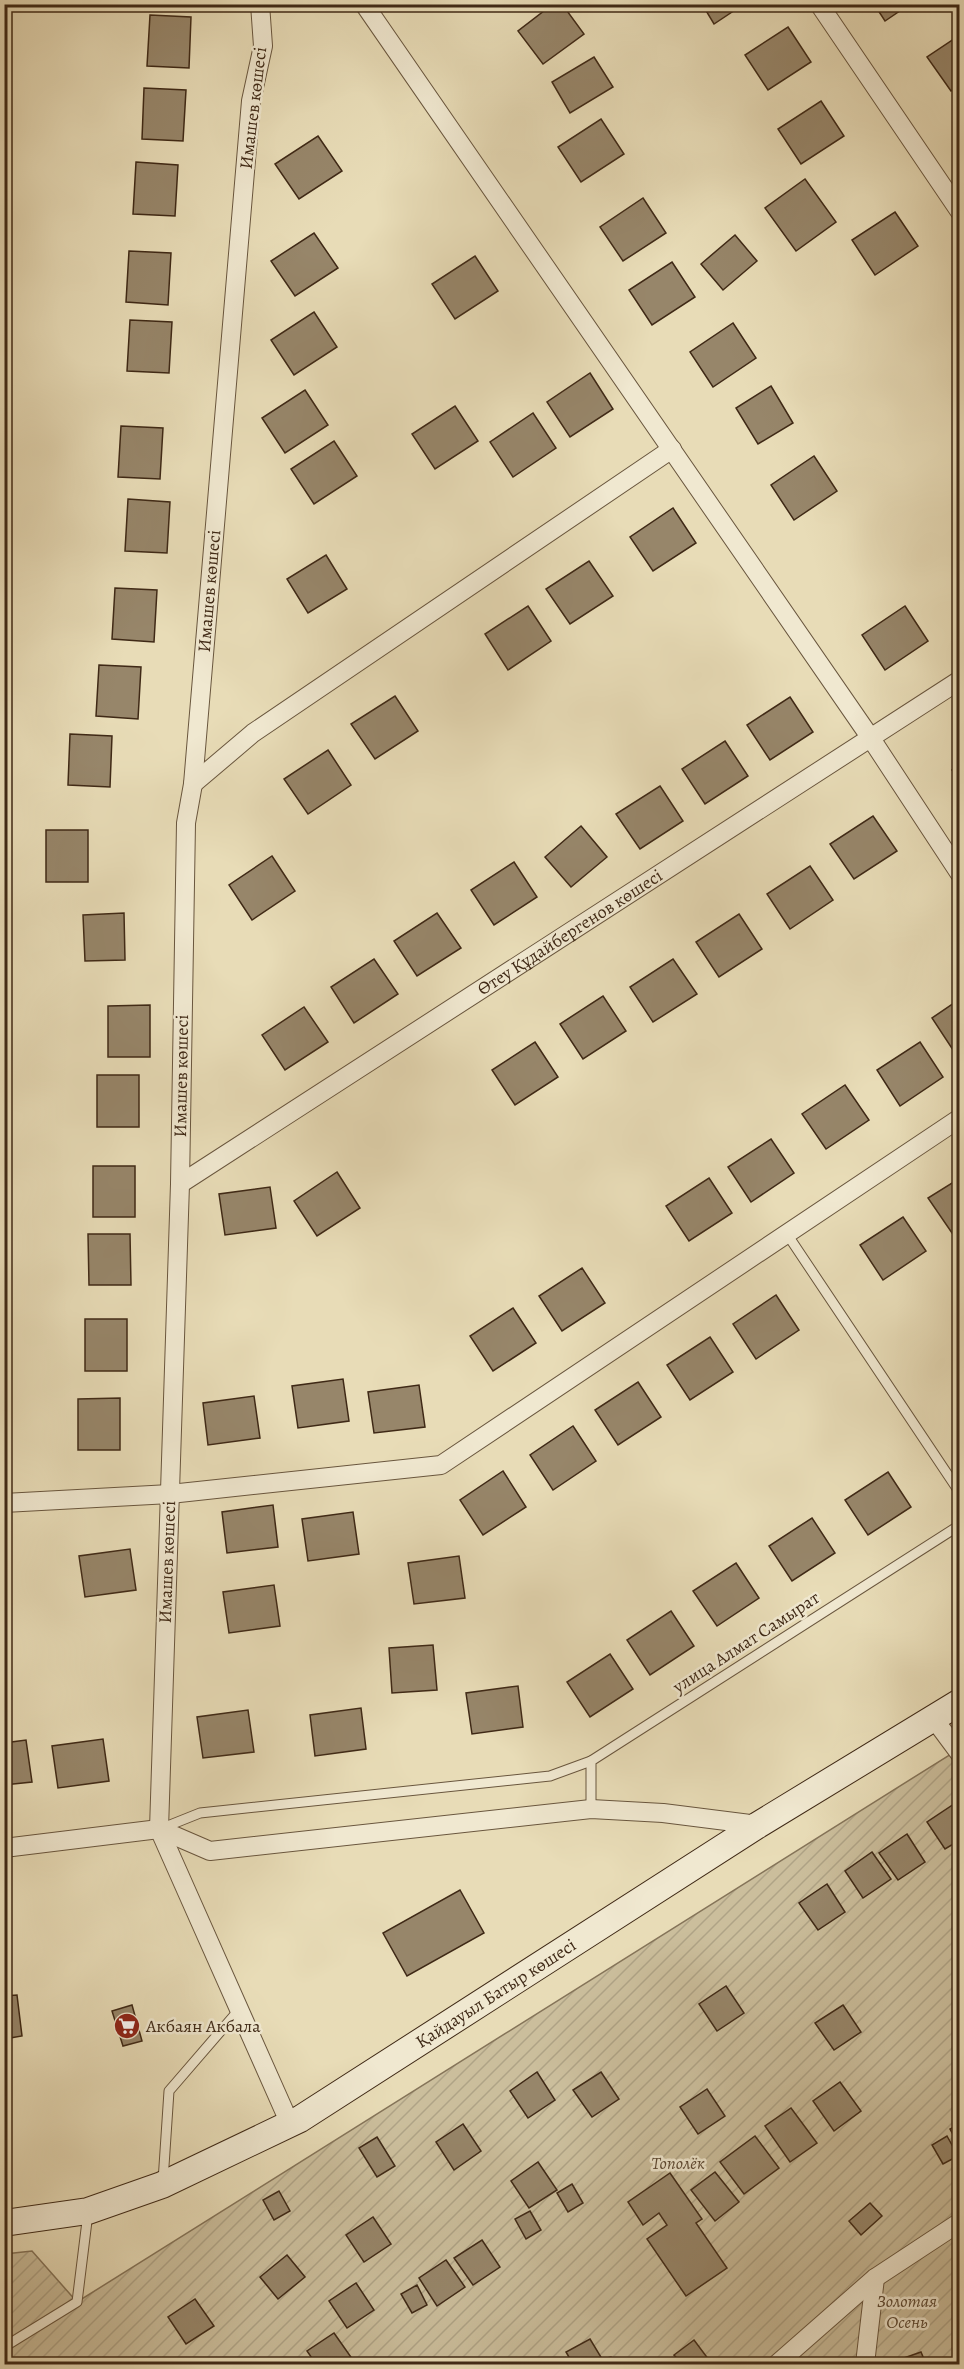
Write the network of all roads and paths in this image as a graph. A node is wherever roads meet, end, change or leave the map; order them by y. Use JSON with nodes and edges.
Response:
{"nodes":[{"id":1,"x":260,"y":4,"type":"edge"},
{"id":2,"x":364,"y":4,"type":"edge"},
{"id":3,"x":819,"y":4,"type":"edge"},
{"id":4,"x":960,"y":212,"type":"edge"},
{"id":5,"x":672,"y":449,"type":"junction"},
{"id":6,"x":960,"y":680,"type":"edge"},
{"id":7,"x":870,"y":737,"type":"junction"},
{"id":8,"x":193,"y":784,"type":"junction"},
{"id":9,"x":960,"y":874,"type":"edge"},
{"id":10,"x":960,"y":1118,"type":"edge"},
{"id":11,"x":180,"y":1184,"type":"junction"},
{"id":12,"x":787,"y":1234,"type":"junction"},
{"id":13,"x":960,"y":1493,"type":"edge"},
{"id":14,"x":170,"y":1494,"type":"junction"},
{"id":15,"x":4,"y":1503,"type":"edge"},
{"id":16,"x":960,"y":1525,"type":"edge"},
{"id":17,"x":960,"y":1702,"type":"edge"},
{"id":18,"x":934,"y":1719,"type":"junction"},
{"id":19,"x":960,"y":1754,"type":"edge"},
{"id":20,"x":591,"y":1761,"type":"junction"},
{"id":21,"x":591,"y":1809,"type":"junction"},
{"id":22,"x":758,"y":1825,"type":"junction"},
{"id":23,"x":159,"y":1829,"type":"junction"},
{"id":24,"x":4,"y":1848,"type":"edge"},
{"id":25,"x":238,"y":2011,"type":"junction"},
{"id":26,"x":290,"y":2124,"type":"junction"},
{"id":27,"x":162,"y":2185,"type":"junction"},
{"id":28,"x":88,"y":2211,"type":"junction"},
{"id":29,"x":960,"y":2222,"type":"edge"},
{"id":30,"x":4,"y":2223,"type":"edge"},
{"id":31,"x":876,"y":2278,"type":"junction"},
{"id":32,"x":4,"y":2347,"type":"edge"},
{"id":33,"x":777,"y":2364,"type":"edge"},
{"id":34,"x":865,"y":2364,"type":"edge"}],
"edges":[{"from":1,"to":8,"type":"street","name":"Имашев көшесі"},
{"from":2,"to":5,"type":"street"},
{"from":3,"to":4,"type":"street"},
{"from":5,"to":7,"type":"street"},
{"from":5,"to":8,"type":"street"},
{"from":6,"to":7,"type":"street","name":"Өтеу Құдайбергенов көшесі"},
{"from":7,"to":9,"type":"street"},
{"from":7,"to":11,"type":"street","name":"Өтеу Құдайбергенов көшесі"},
{"from":8,"to":11,"type":"street","name":"Имашев көшесі"},
{"from":10,"to":12,"type":"street"},
{"from":11,"to":14,"type":"street","name":"Имашев көшесі"},
{"from":12,"to":13,"type":"lane"},
{"from":12,"to":14,"type":"street"},
{"from":14,"to":15,"type":"street"},
{"from":14,"to":23,"type":"street","name":"Имашев көшесі"},
{"from":16,"to":20,"type":"lane","name":"улица Алмат Самырат"},
{"from":17,"to":18,"type":"street","name":"Қайдауыл Батыр көшесі"},
{"from":18,"to":19,"type":"street"},
{"from":18,"to":22,"type":"street","name":"Қайдауыл Батыр көшесі"},
{"from":20,"to":21,"type":"lane"},
{"from":20,"to":23,"type":"lane","name":"улица Алмат Самырат"},
{"from":21,"to":22,"type":"street"},
{"from":21,"to":23,"type":"street"},
{"from":22,"to":26,"type":"street","name":"Қайдауыл Батыр көшесі"},
{"from":23,"to":24,"type":"street"},
{"from":23,"to":25,"type":"street","name":"Имашев көшесі"},
{"from":25,"to":26,"type":"street","name":"Имашев көшесі"},
{"from":25,"to":27,"type":"lane"},
{"from":26,"to":27,"type":"street","name":"Қайдауыл Батыр көшесі"},
{"from":27,"to":28,"type":"street","name":"Қайдауыл Батыр көшесі"},
{"from":28,"to":30,"type":"street","name":"Қайдауыл Батыр көшесі"},
{"from":28,"to":32,"type":"lane"},
{"from":29,"to":31,"type":"street"},
{"from":31,"to":33,"type":"street"},
{"from":31,"to":34,"type":"street"}]}
